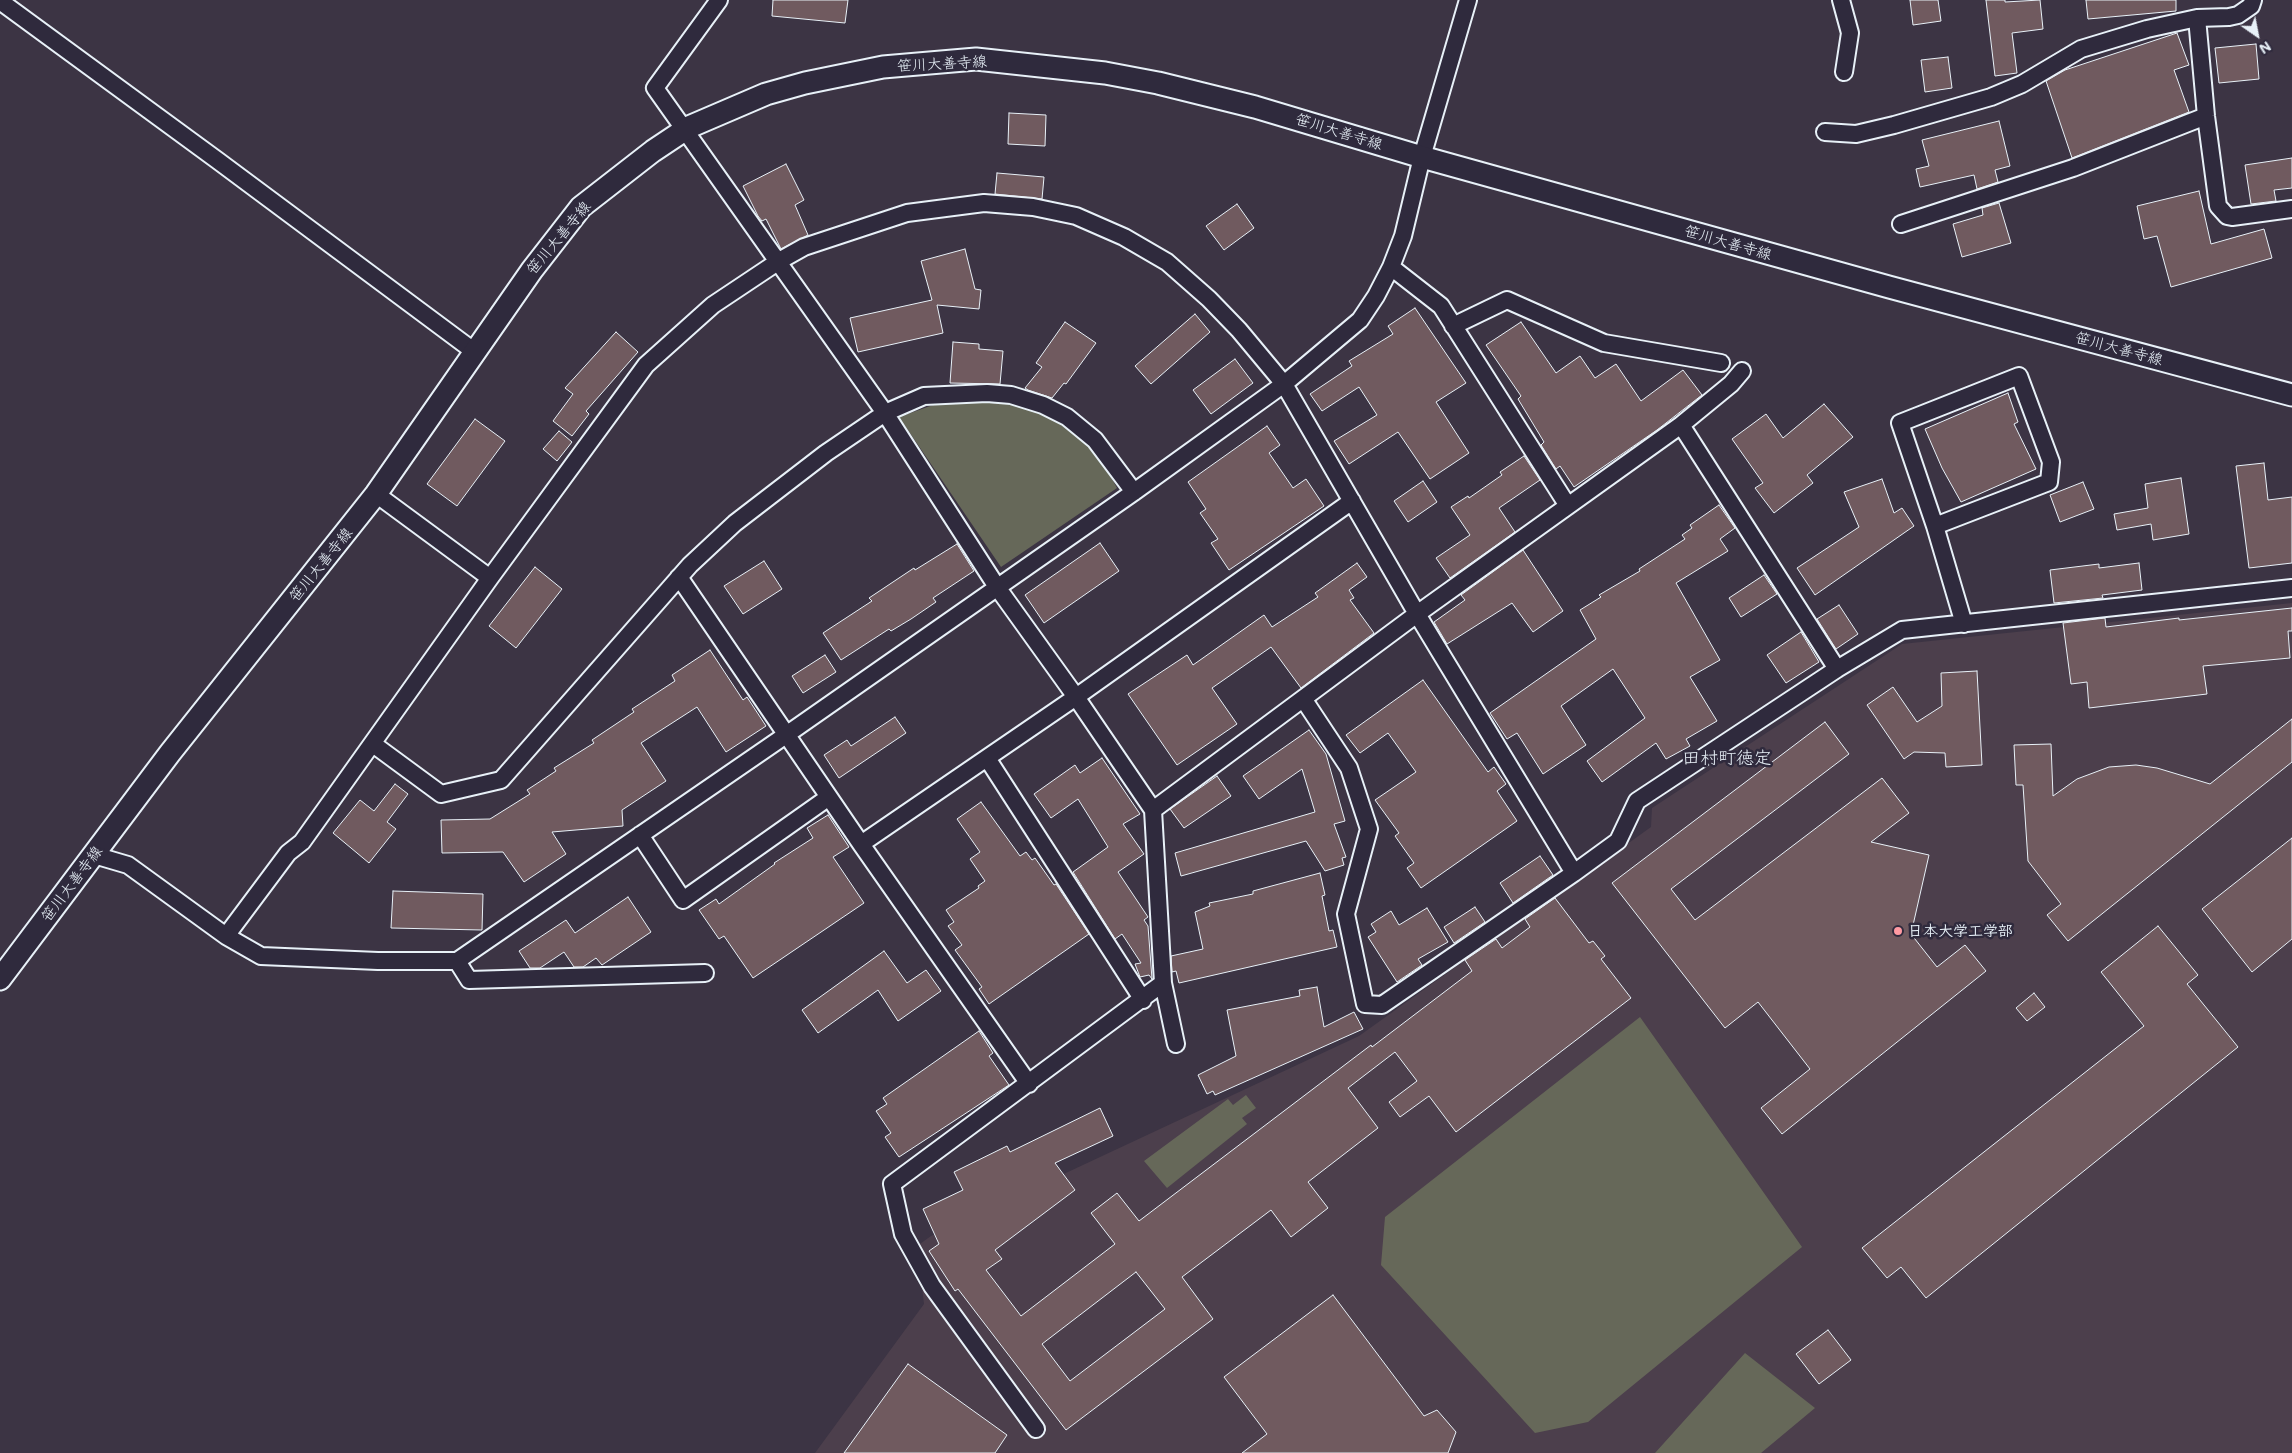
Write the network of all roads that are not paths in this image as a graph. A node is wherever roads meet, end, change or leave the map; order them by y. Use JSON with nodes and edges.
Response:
{"nodes":[{"id":1,"x":719,"y":0,"type":"edge"},
{"id":2,"x":1468,"y":0,"type":"edge"},
{"id":3,"x":1841,"y":0,"type":"edge"},
{"id":4,"x":2253,"y":0,"type":"edge"},
{"id":5,"x":0,"y":1,"type":"edge"},
{"id":6,"x":2197,"y":18,"type":"junction"},
{"id":7,"x":1844,"y":72,"type":"dead end"},
{"id":8,"x":2206,"y":116,"type":"junction"},
{"id":9,"x":685,"y":130,"type":"junction"},
{"id":10,"x":1825,"y":132,"type":"dead end"},
{"id":11,"x":1422,"y":157,"type":"junction"},
{"id":12,"x":2292,"y":210,"type":"edge"},
{"id":13,"x":1901,"y":224,"type":"dead end"},
{"id":14,"x":779,"y":261,"type":"junction"},
{"id":15,"x":1391,"y":267,"type":"junction"},
{"id":16,"x":1453,"y":326,"type":"junction"},
{"id":17,"x":475,"y":352,"type":"junction"},
{"id":18,"x":1721,"y":363,"type":"dead end"},
{"id":19,"x":1742,"y":371,"type":"dead end"},
{"id":20,"x":1284,"y":384,"type":"junction"},
{"id":21,"x":2292,"y":395,"type":"edge"},
{"id":22,"x":885,"y":413,"type":"junction"},
{"id":23,"x":1681,"y":425,"type":"junction"},
{"id":24,"x":1134,"y":492,"type":"junction"},
{"id":25,"x":376,"y":494,"type":"junction"},
{"id":26,"x":1352,"y":501,"type":"junction"},
{"id":27,"x":1568,"y":506,"type":"junction"},
{"id":28,"x":1935,"y":526,"type":"junction"},
{"id":29,"x":679,"y":577,"type":"junction"},
{"id":30,"x":490,"y":578,"type":"junction"},
{"id":31,"x":997,"y":587,"type":"junction"},
{"id":32,"x":2292,"y":588,"type":"edge"},
{"id":33,"x":1417,"y":614,"type":"junction"},
{"id":34,"x":1964,"y":624,"type":"junction"},
{"id":35,"x":1837,"y":669,"type":"junction"},
{"id":36,"x":1076,"y":697,"type":"junction"},
{"id":37,"x":1304,"y":700,"type":"junction"},
{"id":38,"x":786,"y":735,"type":"junction"},
{"id":39,"x":373,"y":744,"type":"junction"},
{"id":40,"x":988,"y":758,"type":"junction"},
{"id":41,"x":829,"y":797,"type":"junction"},
{"id":42,"x":1152,"y":810,"type":"junction"},
{"id":43,"x":640,"y":835,"type":"junction"},
{"id":44,"x":861,"y":844,"type":"junction"},
{"id":45,"x":94,"y":855,"type":"junction"},
{"id":46,"x":1574,"y":873,"type":"junction"},
{"id":47,"x":226,"y":936,"type":"junction"},
{"id":48,"x":457,"y":961,"type":"junction"},
{"id":49,"x":705,"y":973,"type":"dead end"},
{"id":50,"x":0,"y":979,"type":"edge"},
{"id":51,"x":1163,"y":983,"type":"junction"},
{"id":52,"x":1143,"y":1000,"type":"junction"},
{"id":53,"x":1176,"y":1044,"type":"dead end"},
{"id":54,"x":1029,"y":1084,"type":"junction"},
{"id":55,"x":1036,"y":1429,"type":"dead end"}],
"edges":[{"from":1,"to":9,"type":"street"},
{"from":2,"to":11,"type":"street"},
{"from":3,"to":7,"type":"street"},
{"from":4,"to":6,"type":"street"},
{"from":5,"to":17,"type":"street"},
{"from":6,"to":8,"type":"street"},
{"from":6,"to":10,"type":"street"},
{"from":8,"to":12,"type":"street"},
{"from":8,"to":13,"type":"street"},
{"from":9,"to":11,"type":"street","name":"笹川大善寺線"},
{"from":9,"to":14,"type":"street"},
{"from":9,"to":17,"type":"street","name":"笹川大善寺線"},
{"from":11,"to":15,"type":"street"},
{"from":11,"to":21,"type":"street","name":"笹川大善寺線"},
{"from":14,"to":20,"type":"street"},
{"from":14,"to":22,"type":"street"},
{"from":14,"to":30,"type":"street"},
{"from":15,"to":16,"type":"street"},
{"from":15,"to":20,"type":"street"},
{"from":16,"to":18,"type":"street"},
{"from":16,"to":27,"type":"street"},
{"from":17,"to":25,"type":"street","name":"笹川大善寺線"},
{"from":19,"to":23,"type":"street"},
{"from":20,"to":24,"type":"street"},
{"from":20,"to":26,"type":"street"},
{"from":22,"to":24,"type":"street"},
{"from":22,"to":29,"type":"street"},
{"from":22,"to":31,"type":"street"},
{"from":23,"to":27,"type":"street"},
{"from":23,"to":35,"type":"street"},
{"from":24,"to":31,"type":"street"},
{"from":25,"to":30,"type":"street"},
{"from":25,"to":45,"type":"street","name":"笹川大善寺線"},
{"from":26,"to":33,"type":"street"},
{"from":26,"to":36,"type":"street"},
{"from":27,"to":33,"type":"street"},
{"from":28,"to":28,"type":"street"},
{"from":28,"to":34,"type":"street"},
{"from":29,"to":38,"type":"street"},
{"from":29,"to":39,"type":"street"},
{"from":30,"to":39,"type":"street"},
{"from":31,"to":36,"type":"street"},
{"from":31,"to":38,"type":"street"},
{"from":32,"to":34,"type":"street"},
{"from":33,"to":37,"type":"street"},
{"from":33,"to":46,"type":"street"},
{"from":34,"to":35,"type":"street"},
{"from":35,"to":46,"type":"street"},
{"from":36,"to":40,"type":"street"},
{"from":36,"to":42,"type":"street"},
{"from":37,"to":42,"type":"street"},
{"from":37,"to":46,"type":"street"},
{"from":38,"to":41,"type":"street"},
{"from":38,"to":43,"type":"street"},
{"from":39,"to":47,"type":"street"},
{"from":40,"to":44,"type":"street"},
{"from":40,"to":52,"type":"street"},
{"from":41,"to":43,"type":"street"},
{"from":41,"to":44,"type":"street"},
{"from":42,"to":51,"type":"street"},
{"from":43,"to":48,"type":"street"},
{"from":44,"to":54,"type":"street"},
{"from":45,"to":47,"type":"street"},
{"from":45,"to":50,"type":"street","name":"笹川大善寺線"},
{"from":47,"to":48,"type":"street"},
{"from":48,"to":49,"type":"street"},
{"from":51,"to":52,"type":"street"},
{"from":51,"to":53,"type":"street"},
{"from":52,"to":54,"type":"street"},
{"from":54,"to":55,"type":"street"}]}
